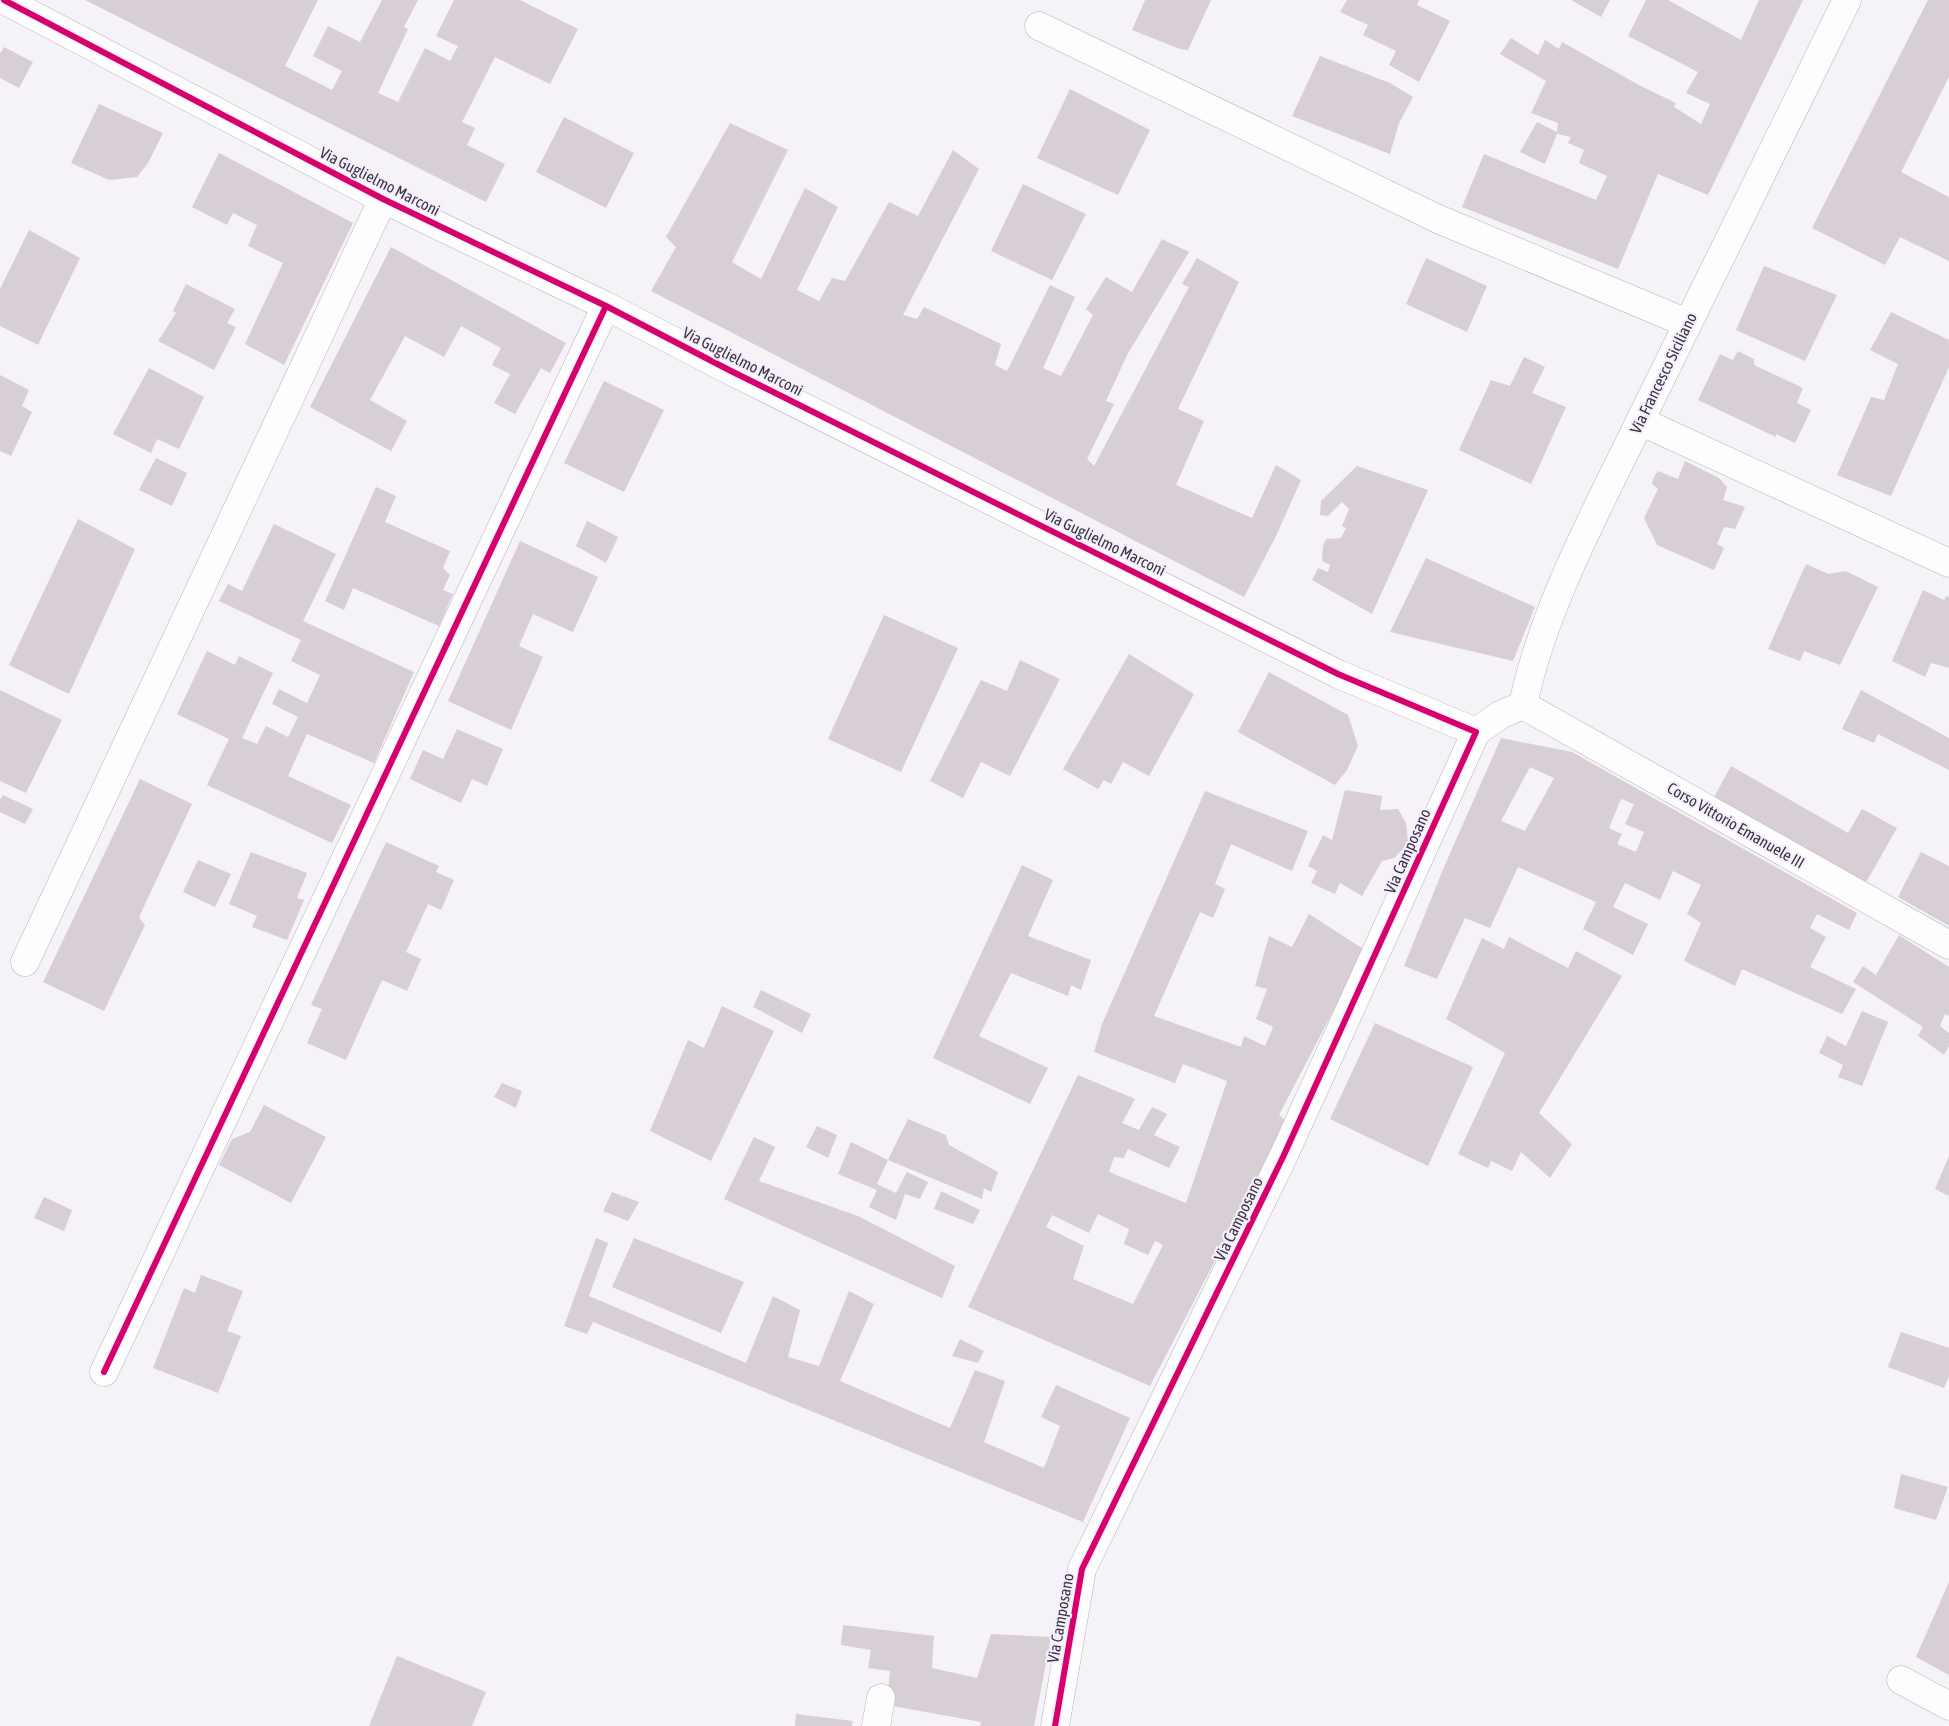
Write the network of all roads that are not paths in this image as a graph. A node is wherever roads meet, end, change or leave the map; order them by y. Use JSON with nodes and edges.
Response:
{"nodes":[{"id":1,"x":4,"y":0,"type":"edge"},
{"id":2,"x":1847,"y":0,"type":"edge"},
{"id":3,"x":1039,"y":26,"type":"dead end"},
{"id":4,"x":383,"y":199,"type":"junction"},
{"id":5,"x":606,"y":306,"type":"junction"},
{"id":6,"x":1687,"y":323,"type":"junction"},
{"id":7,"x":1640,"y":421,"type":"junction"},
{"id":8,"x":1949,"y":563,"type":"edge"},
{"id":9,"x":1523,"y":705,"type":"junction"},
{"id":10,"x":1476,"y":732,"type":"junction"},
{"id":11,"x":1949,"y":945,"type":"edge"},
{"id":12,"x":25,"y":962,"type":"dead end"},
{"id":13,"x":104,"y":1372,"type":"dead end"},
{"id":14,"x":1901,"y":1680,"type":"dead end"},
{"id":15,"x":881,"y":1698,"type":"dead end"},
{"id":16,"x":1949,"y":1706,"type":"edge"},
{"id":17,"x":876,"y":1726,"type":"edge"},
{"id":18,"x":1055,"y":1726,"type":"edge"}],
"edges":[{"from":1,"to":4,"type":"street","name":"Via Guglielmo Marconi"},
{"from":2,"to":6,"type":"street","name":"Via Francesco Siciliano"},
{"from":3,"to":6,"type":"street"},
{"from":4,"to":5,"type":"street","name":"Via Guglielmo Marconi"},
{"from":4,"to":12,"type":"street"},
{"from":5,"to":10,"type":"street","name":"Via Guglielmo Marconi"},
{"from":5,"to":13,"type":"street"},
{"from":6,"to":7,"type":"street","name":"Via Francesco Siciliano"},
{"from":7,"to":8,"type":"street"},
{"from":7,"to":9,"type":"street","name":"Via Francesco Siciliano"},
{"from":9,"to":10,"type":"street"},
{"from":9,"to":11,"type":"street","name":"Corso Vittorio Emanuele III"},
{"from":10,"to":18,"type":"street","name":"Via Camposano"},
{"from":14,"to":16,"type":"street"},
{"from":15,"to":17,"type":"street"}]}
